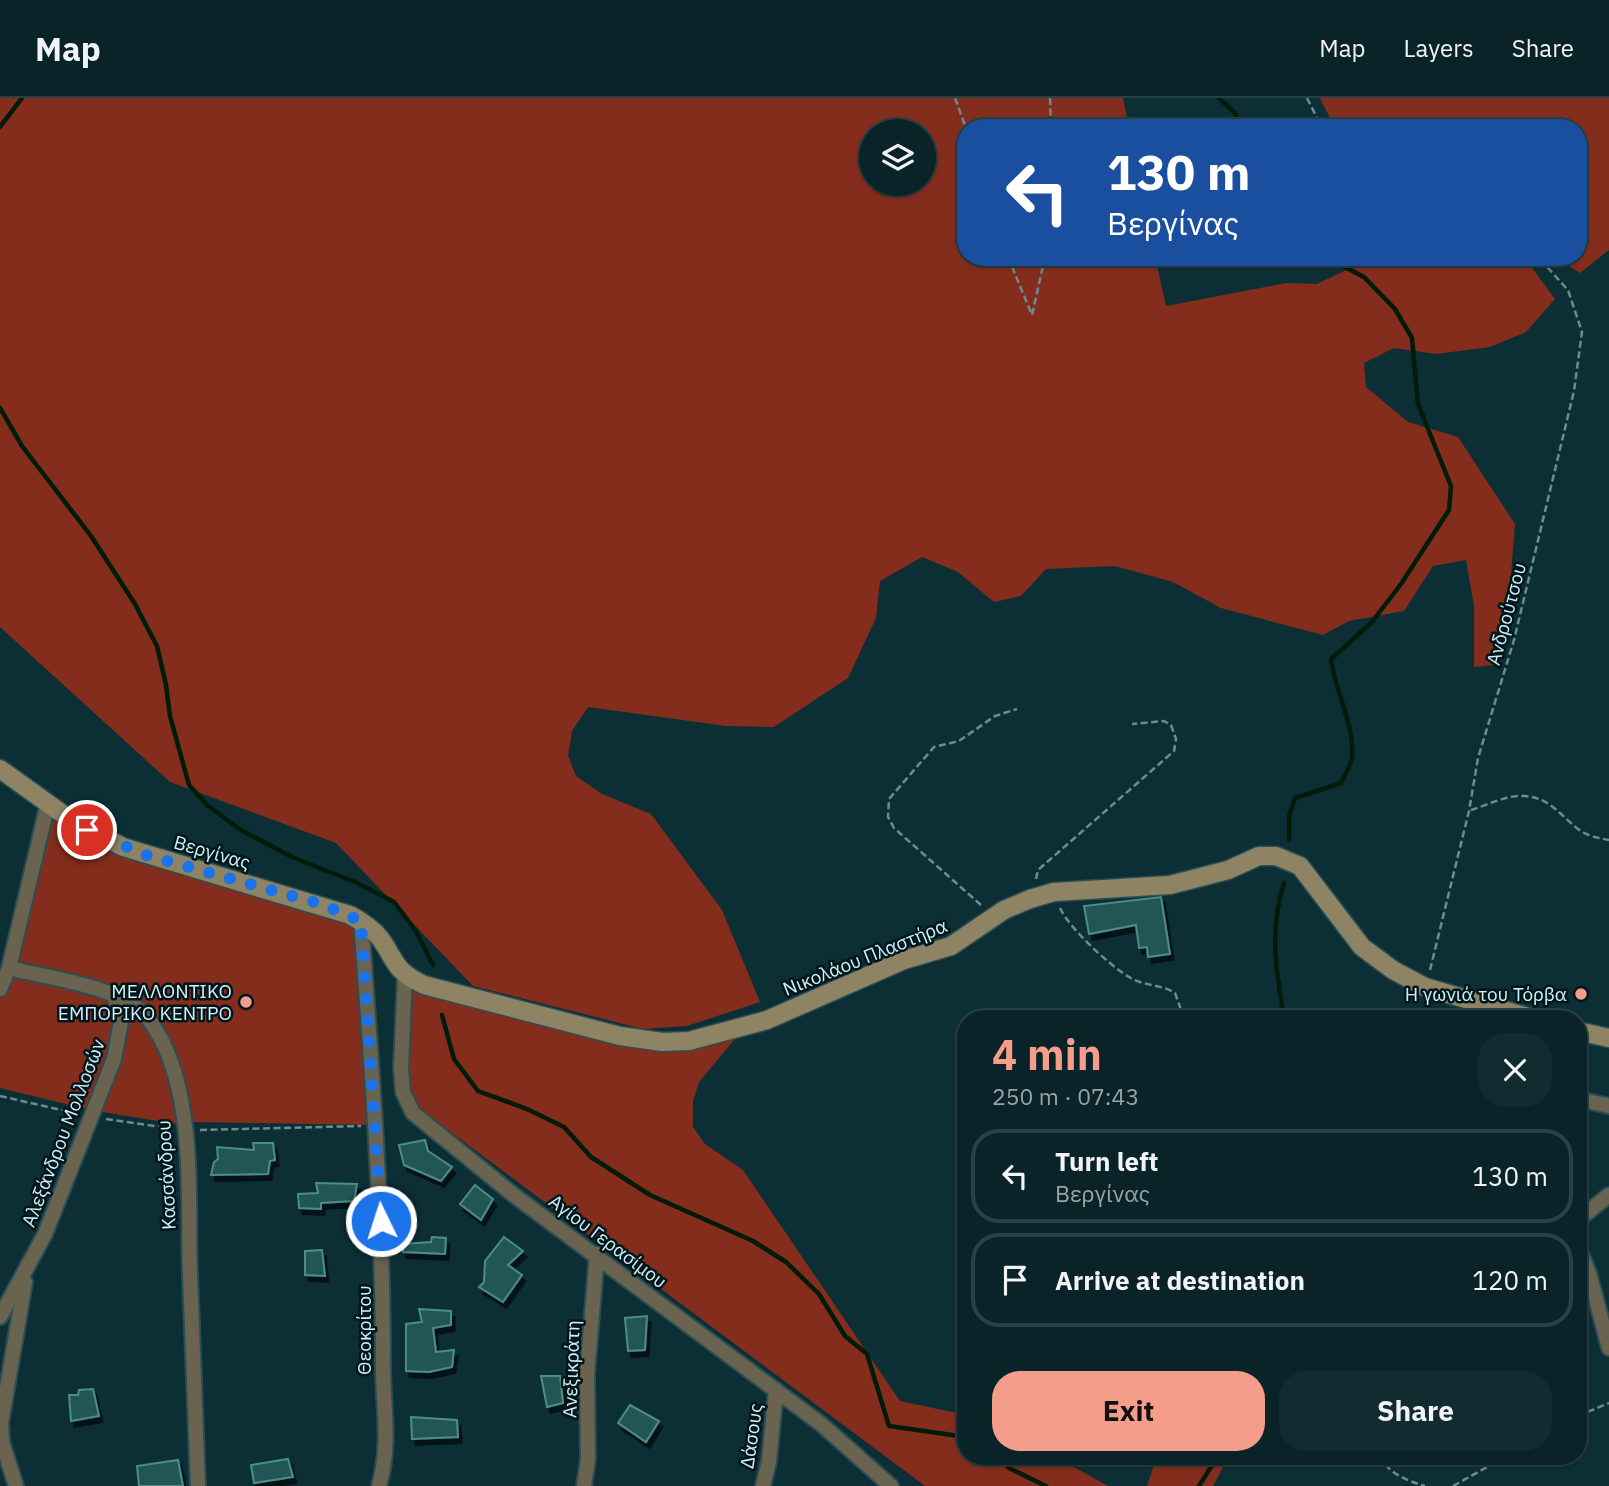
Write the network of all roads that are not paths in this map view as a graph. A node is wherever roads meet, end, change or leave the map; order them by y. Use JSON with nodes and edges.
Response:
{"nodes":[{"id":1,"x":0,"y":769,"type":"edge"},
{"id":2,"x":48,"y":803,"type":"junction"},
{"id":3,"x":361,"y":921,"type":"junction"},
{"id":4,"x":9,"y":968,"type":"junction"},
{"id":5,"x":405,"y":975,"type":"junction"},
{"id":6,"x":0,"y":989,"type":"edge"},
{"id":7,"x":114,"y":994,"type":"junction"},
{"id":8,"x":1504,"y":1010,"type":"edge"},
{"id":9,"x":1587,"y":1033,"type":"edge"},
{"id":10,"x":1609,"y":1038,"type":"edge"},
{"id":11,"x":1587,"y":1101,"type":"edge"},
{"id":12,"x":1609,"y":1106,"type":"edge"},
{"id":13,"x":1609,"y":1195,"type":"edge"},
{"id":14,"x":1587,"y":1213,"type":"edge"},
{"id":15,"x":597,"y":1254,"type":"junction"},
{"id":16,"x":1587,"y":1268,"type":"edge"},
{"id":17,"x":26,"y":1273,"type":"junction"},
{"id":18,"x":0,"y":1317,"type":"edge"},
{"id":19,"x":1609,"y":1348,"type":"edge"},
{"id":20,"x":776,"y":1390,"type":"junction"},
{"id":21,"x":16,"y":1486,"type":"edge"},
{"id":22,"x":198,"y":1486,"type":"edge"},
{"id":23,"x":379,"y":1486,"type":"edge"},
{"id":24,"x":584,"y":1486,"type":"edge"},
{"id":25,"x":763,"y":1486,"type":"edge"},
{"id":26,"x":891,"y":1486,"type":"edge"}],
"edges":[{"from":1,"to":2,"type":"street","name":"Βεργίνας"},
{"from":2,"to":3,"type":"street","name":"Βεργίνας"},
{"from":2,"to":4,"type":"street"},
{"from":3,"to":5,"type":"street","name":"Βεργίνας"},
{"from":3,"to":23,"type":"street","name":"Θεοκρίτου"},
{"from":4,"to":6,"type":"street"},
{"from":4,"to":7,"type":"street","name":"Κασσάνδρου"},
{"from":5,"to":8,"type":"street","name":"Νικολάου Πλαστήρα"},
{"from":5,"to":15,"type":"street","name":"Αγίου Γερασίμου"},
{"from":7,"to":17,"type":"street","name":"Αλεξάνδρου Μολλοσών"},
{"from":7,"to":22,"type":"street","name":"Κασσάνδρου"},
{"from":9,"to":10,"type":"street"},
{"from":11,"to":12,"type":"street"},
{"from":13,"to":14,"type":"street"},
{"from":15,"to":20,"type":"street","name":"Αγίου Γερασίμου"},
{"from":15,"to":24,"type":"street","name":"Ανεξικράτη"},
{"from":16,"to":19,"type":"street"},
{"from":17,"to":18,"type":"street","name":"Αλεξάνδρου Μολλοσών"},
{"from":17,"to":21,"type":"street"},
{"from":20,"to":25,"type":"street","name":"Δάσους"},
{"from":20,"to":26,"type":"street","name":"Αγίου Γερασίμου"}]}
